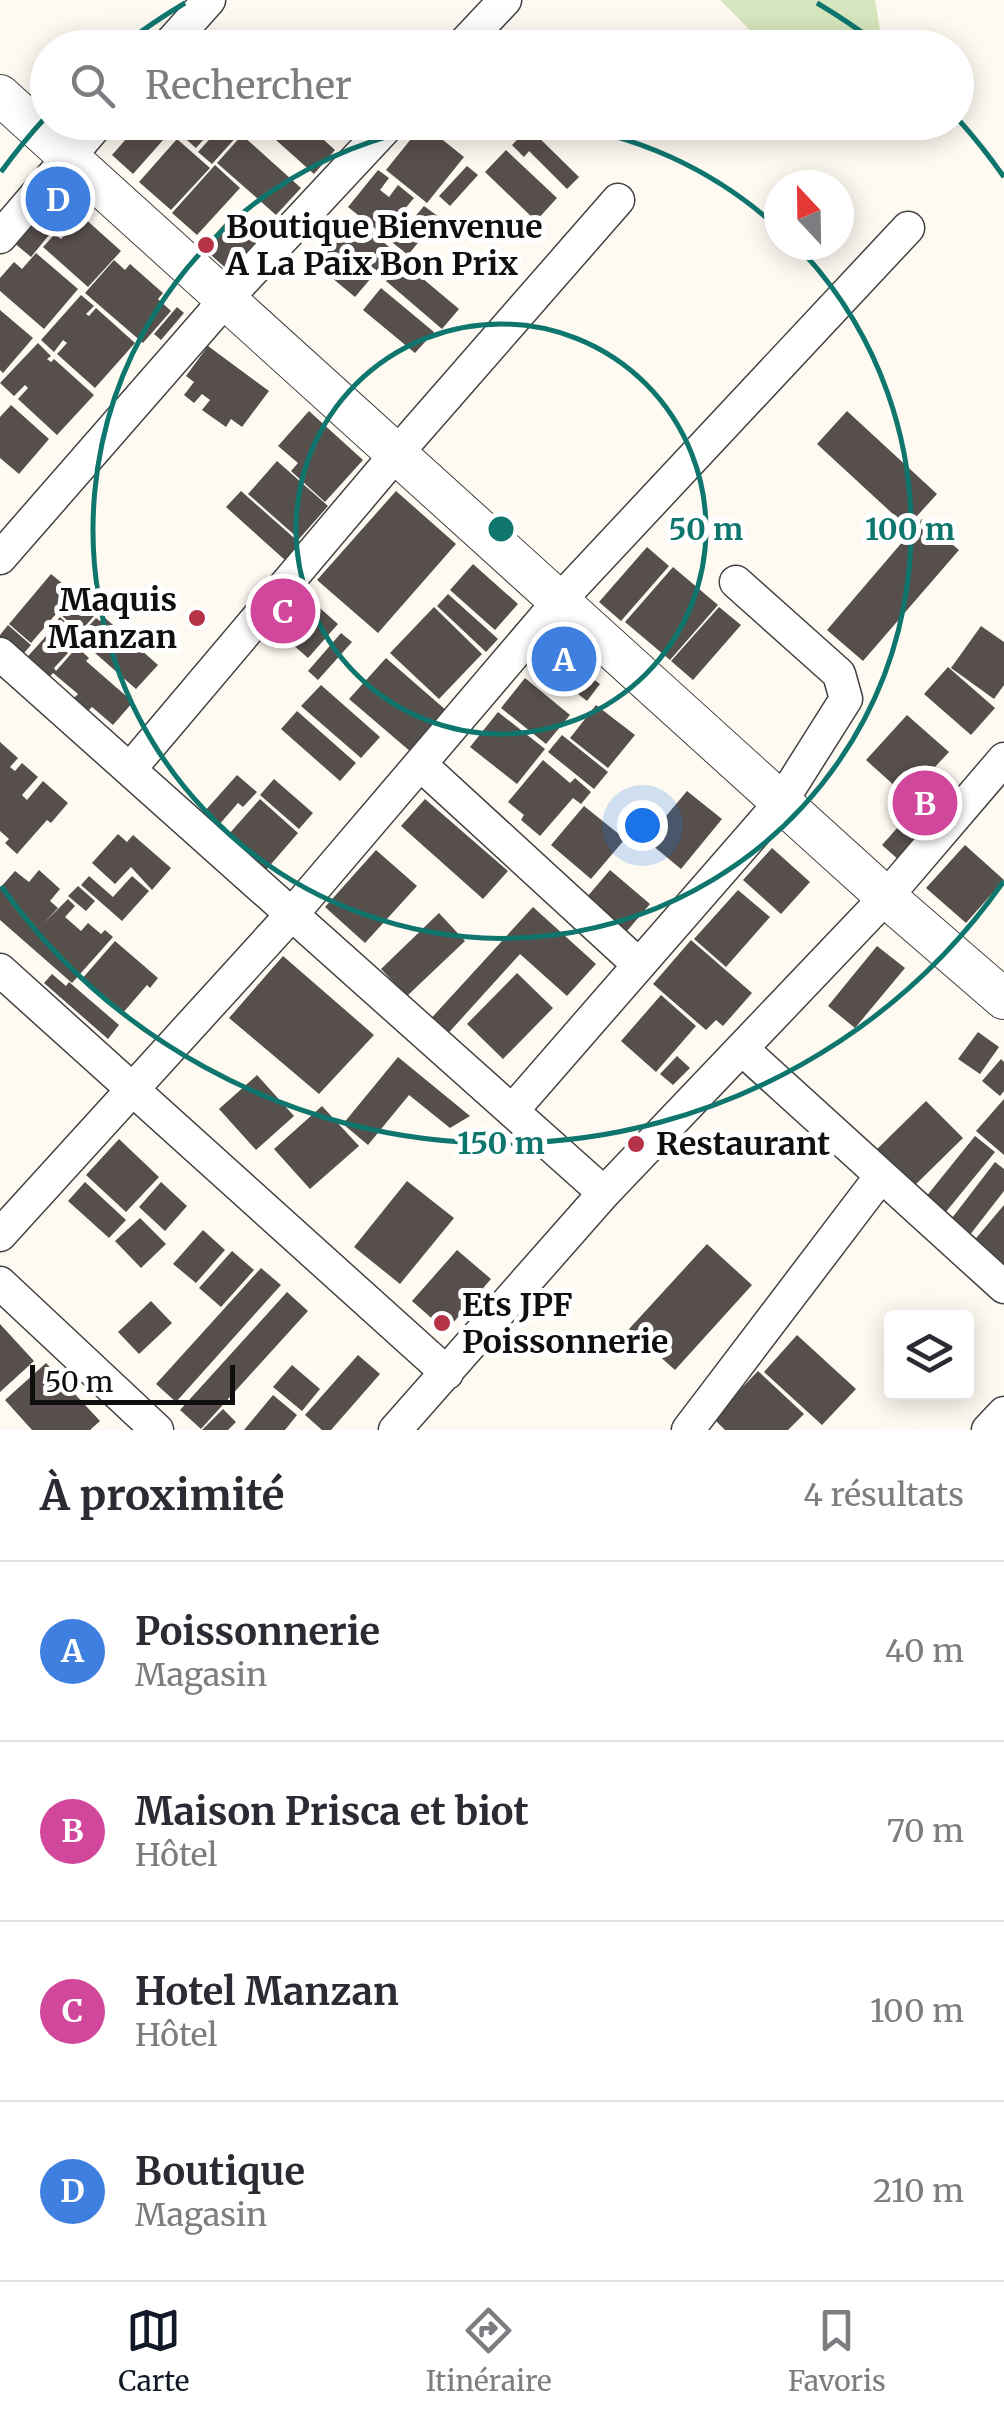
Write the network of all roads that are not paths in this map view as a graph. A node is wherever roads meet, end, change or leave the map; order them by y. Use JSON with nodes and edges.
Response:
{"nodes":[{"id":1,"x":209,"y":0,"type":"edge"},
{"id":2,"x":504,"y":0,"type":"edge"},
{"id":3,"x":182,"y":30,"type":"edge"},
{"id":4,"x":476,"y":30,"type":"edge"},
{"id":5,"x":0,"y":95,"type":"edge"},
{"id":6,"x":30,"y":122,"type":"edge"},
{"id":7,"x":51,"y":140,"type":"edge"},
{"id":8,"x":83,"y":140,"type":"edge"},
{"id":9,"x":374,"y":140,"type":"edge"},
{"id":10,"x":69,"y":156,"type":"junction"},
{"id":11,"x":618,"y":200,"type":"dead end"},
{"id":12,"x":908,"y":228,"type":"dead end"},
{"id":13,"x":0,"y":237,"type":"edge"},
{"id":14,"x":228,"y":298,"type":"junction"},
{"id":15,"x":397,"y":453,"type":"junction"},
{"id":16,"x":0,"y":558,"type":"edge"},
{"id":17,"x":736,"y":582,"type":"dead end"},
{"id":18,"x":559,"y":601,"type":"junction"},
{"id":19,"x":0,"y":654,"type":"edge"},
{"id":20,"x":1004,"y":759,"type":"edge"},
{"id":21,"x":420,"y":764,"type":"junction"},
{"id":22,"x":130,"y":769,"type":"junction"},
{"id":23,"x":780,"y":802,"type":"junction"},
{"id":24,"x":886,"y":897,"type":"junction"},
{"id":25,"x":293,"y":913,"type":"junction"},
{"id":26,"x":639,"y":965,"type":"junction"},
{"id":27,"x":0,"y":970,"type":"edge"},
{"id":28,"x":1004,"y":999,"type":"edge"},
{"id":29,"x":742,"y":1049,"type":"junction"},
{"id":30,"x":134,"y":1088,"type":"junction"},
{"id":31,"x":512,"y":1111,"type":"junction"},
{"id":32,"x":881,"y":1176,"type":"junction"},
{"id":33,"x":604,"y":1193,"type":"junction"},
{"id":34,"x":0,"y":1235,"type":"edge"},
{"id":35,"x":0,"y":1282,"type":"edge"},
{"id":36,"x":1004,"y":1287,"type":"edge"},
{"id":37,"x":447,"y":1373,"type":"junction"},
{"id":38,"x":1004,"y":1412,"type":"edge"},
{"id":39,"x":144,"y":1426,"type":"edge"},
{"id":40,"x":394,"y":1430,"type":"edge"},
{"id":41,"x":688,"y":1430,"type":"edge"},
{"id":42,"x":988,"y":1430,"type":"edge"}],
"edges":[{"from":1,"to":3,"type":"street"},
{"from":2,"to":4,"type":"street"},
{"from":5,"to":6,"type":"street"},
{"from":7,"to":10,"type":"street"},
{"from":8,"to":10,"type":"street"},
{"from":9,"to":14,"type":"street"},
{"from":10,"to":13,"type":"street"},
{"from":10,"to":14,"type":"street"},
{"from":11,"to":15,"type":"street"},
{"from":12,"to":18,"type":"street"},
{"from":14,"to":15,"type":"street"},
{"from":14,"to":16,"type":"street"},
{"from":15,"to":18,"type":"street"},
{"from":15,"to":22,"type":"street"},
{"from":17,"to":23,"type":"street"},
{"from":18,"to":21,"type":"street"},
{"from":18,"to":23,"type":"street"},
{"from":19,"to":22,"type":"street"},
{"from":20,"to":24,"type":"street"},
{"from":21,"to":25,"type":"street"},
{"from":21,"to":26,"type":"street"},
{"from":22,"to":25,"type":"street"},
{"from":23,"to":24,"type":"street"},
{"from":23,"to":26,"type":"street"},
{"from":24,"to":28,"type":"street"},
{"from":24,"to":29,"type":"street"},
{"from":25,"to":30,"type":"street"},
{"from":25,"to":31,"type":"street"},
{"from":26,"to":31,"type":"street"},
{"from":27,"to":30,"type":"street"},
{"from":29,"to":32,"type":"street"},
{"from":29,"to":33,"type":"street"},
{"from":30,"to":34,"type":"street"},
{"from":30,"to":37,"type":"street"},
{"from":31,"to":33,"type":"street"},
{"from":32,"to":36,"type":"street"},
{"from":32,"to":41,"type":"street"},
{"from":33,"to":37,"type":"street"},
{"from":35,"to":39,"type":"street"},
{"from":37,"to":40,"type":"street"},
{"from":38,"to":42,"type":"street"}]}
